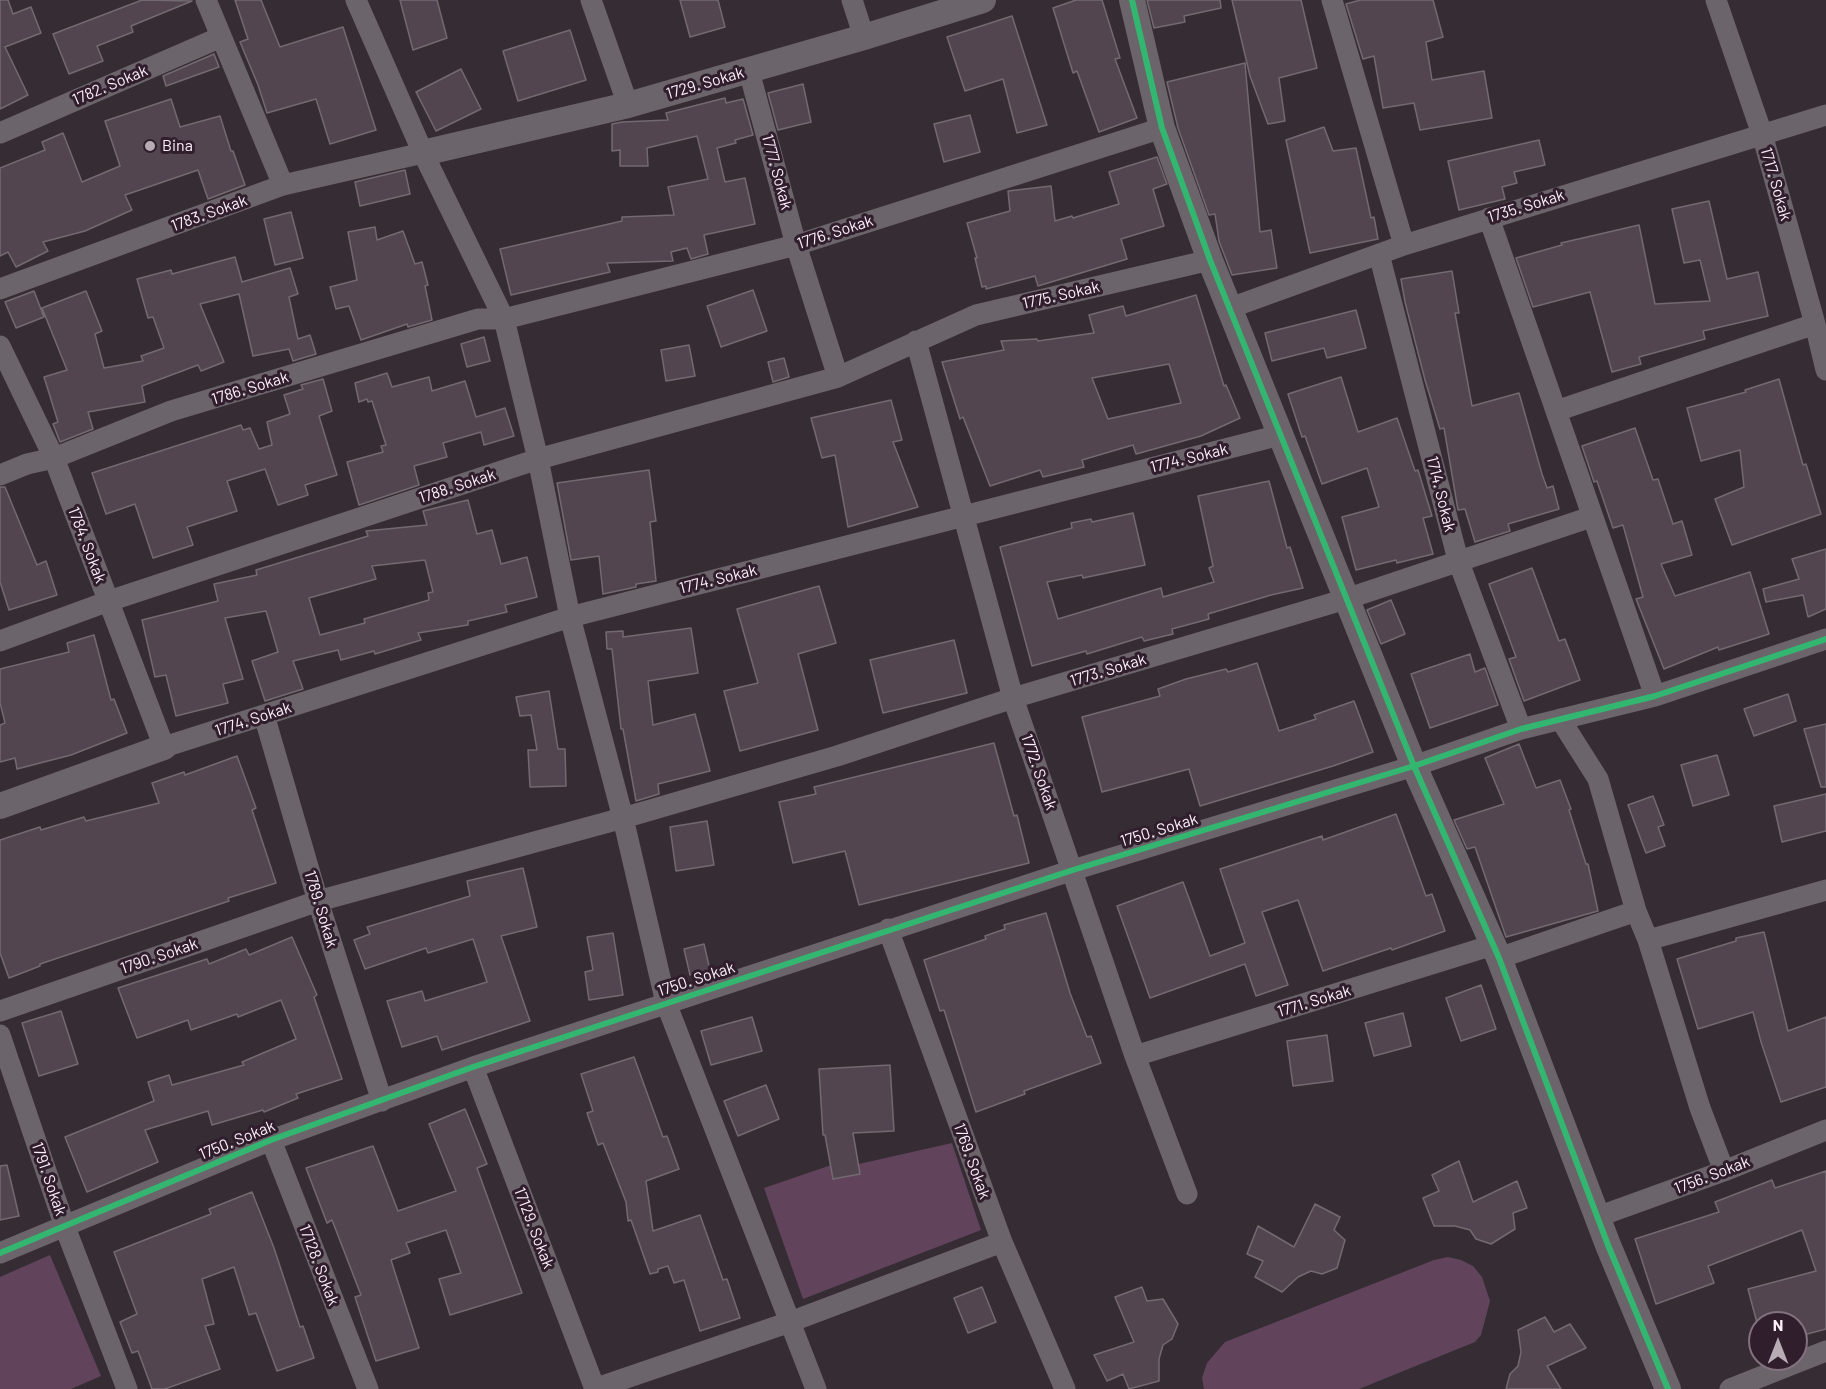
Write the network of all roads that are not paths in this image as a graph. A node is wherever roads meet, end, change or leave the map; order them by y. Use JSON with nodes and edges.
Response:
{"nodes":[{"id":1,"x":206,"y":0,"type":"edge"},
{"id":2,"x":356,"y":0,"type":"edge"},
{"id":3,"x":591,"y":0,"type":"edge"},
{"id":4,"x":852,"y":0,"type":"edge"},
{"id":5,"x":983,"y":0,"type":"edge"},
{"id":6,"x":1132,"y":0,"type":"edge"},
{"id":7,"x":1332,"y":0,"type":"edge"},
{"id":8,"x":1716,"y":0,"type":"edge"},
{"id":9,"x":864,"y":37,"type":"junction"},
{"id":10,"x":221,"y":38,"type":"junction"},
{"id":11,"x":750,"y":71,"type":"junction"},
{"id":12,"x":628,"y":105,"type":"junction"},
{"id":13,"x":1826,"y":115,"type":"edge"},
{"id":14,"x":1162,"y":128,"type":"junction"},
{"id":15,"x":0,"y":133,"type":"edge"},
{"id":16,"x":1762,"y":134,"type":"junction"},
{"id":17,"x":423,"y":153,"type":"junction"},
{"id":18,"x":283,"y":185,"type":"junction"},
{"id":19,"x":1488,"y":218,"type":"junction"},
{"id":20,"x":796,"y":245,"type":"junction"},
{"id":21,"x":1404,"y":245,"type":"junction"},
{"id":22,"x":1379,"y":254,"type":"junction"},
{"id":23,"x":1210,"y":260,"type":"junction"},
{"id":24,"x":0,"y":289,"type":"edge"},
{"id":25,"x":1230,"y":308,"type":"junction"},
{"id":26,"x":504,"y":320,"type":"junction"},
{"id":27,"x":1815,"y":324,"type":"junction"},
{"id":28,"x":916,"y":341,"type":"junction"},
{"id":29,"x":0,"y":346,"type":"edge"},
{"id":30,"x":1826,"y":370,"type":"edge"},
{"id":31,"x":838,"y":377,"type":"junction"},
{"id":32,"x":1556,"y":411,"type":"junction"},
{"id":33,"x":1280,"y":435,"type":"junction"},
{"id":34,"x":54,"y":458,"type":"junction"},
{"id":35,"x":538,"y":459,"type":"junction"},
{"id":36,"x":0,"y":475,"type":"edge"},
{"id":37,"x":962,"y":516,"type":"junction"},
{"id":38,"x":1591,"y":517,"type":"junction"},
{"id":39,"x":1458,"y":560,"type":"junction"},
{"id":40,"x":1346,"y":599,"type":"junction"},
{"id":41,"x":109,"y":601,"type":"junction"},
{"id":42,"x":570,"y":617,"type":"junction"},
{"id":43,"x":1826,"y":639,"type":"edge"},
{"id":44,"x":0,"y":641,"type":"edge"},
{"id":45,"x":1655,"y":696,"type":"junction"},
{"id":46,"x":1013,"y":698,"type":"junction"},
{"id":47,"x":264,"y":715,"type":"junction"},
{"id":48,"x":1560,"y":719,"type":"junction"},
{"id":49,"x":1521,"y":729,"type":"junction"},
{"id":50,"x":164,"y":747,"type":"junction"},
{"id":51,"x":1414,"y":766,"type":"junction"},
{"id":52,"x":0,"y":806,"type":"edge"},
{"id":53,"x":623,"y":818,"type":"junction"},
{"id":54,"x":1073,"y":870,"type":"junction"},
{"id":55,"x":1826,"y":890,"type":"edge"},
{"id":56,"x":318,"y":901,"type":"junction"},
{"id":57,"x":1636,"y":911,"type":"junction"},
{"id":58,"x":888,"y":929,"type":"junction"},
{"id":59,"x":1648,"y":940,"type":"junction"},
{"id":60,"x":1496,"y":952,"type":"junction"},
{"id":61,"x":666,"y":1003,"type":"junction"},
{"id":62,"x":0,"y":1011,"type":"edge"},
{"id":63,"x":0,"y":1035,"type":"edge"},
{"id":64,"x":1135,"y":1056,"type":"junction"},
{"id":65,"x":472,"y":1067,"type":"junction"},
{"id":66,"x":382,"y":1101,"type":"junction"},
{"id":67,"x":1826,"y":1130,"type":"edge"},
{"id":68,"x":271,"y":1140,"type":"junction"},
{"id":69,"x":1724,"y":1171,"type":"junction"},
{"id":70,"x":1187,"y":1194,"type":"dead end"},
{"id":71,"x":1597,"y":1217,"type":"junction"},
{"id":72,"x":65,"y":1227,"type":"junction"},
{"id":73,"x":1002,"y":1242,"type":"junction"},
{"id":74,"x":0,"y":1253,"type":"edge"},
{"id":75,"x":790,"y":1322,"type":"junction"},
{"id":76,"x":1826,"y":1351,"type":"edge"},
{"id":77,"x":121,"y":1387,"type":"edge"},
{"id":78,"x":368,"y":1389,"type":"edge"},
{"id":79,"x":595,"y":1389,"type":"edge"},
{"id":80,"x":816,"y":1389,"type":"edge"},
{"id":81,"x":1065,"y":1389,"type":"edge"},
{"id":82,"x":1668,"y":1389,"type":"edge"},
{"id":83,"x":1730,"y":1389,"type":"edge"}],
"edges":[{"from":1,"to":10,"type":"street"},
{"from":2,"to":17,"type":"street"},
{"from":3,"to":12,"type":"street"},
{"from":4,"to":9,"type":"street"},
{"from":5,"to":9,"type":"street","name":"1729. Sokak"},
{"from":6,"to":14,"type":"street"},
{"from":7,"to":21,"type":"street"},
{"from":8,"to":16,"type":"street","name":"1717. Sokak"},
{"from":9,"to":11,"type":"street","name":"1729. Sokak"},
{"from":10,"to":15,"type":"street","name":"1782. Sokak"},
{"from":10,"to":18,"type":"street"},
{"from":11,"to":12,"type":"street","name":"1729. Sokak"},
{"from":11,"to":20,"type":"street","name":"1777. Sokak"},
{"from":12,"to":17,"type":"street","name":"1729. Sokak"},
{"from":13,"to":16,"type":"street","name":"1735. Sokak"},
{"from":14,"to":20,"type":"street","name":"1776. Sokak"},
{"from":14,"to":23,"type":"street"},
{"from":16,"to":19,"type":"street","name":"1735. Sokak"},
{"from":16,"to":27,"type":"street","name":"1717. Sokak"},
{"from":17,"to":18,"type":"street","name":"1783. Sokak"},
{"from":17,"to":26,"type":"street"},
{"from":18,"to":24,"type":"street","name":"1783. Sokak"},
{"from":19,"to":21,"type":"street","name":"1735. Sokak"},
{"from":19,"to":32,"type":"street"},
{"from":20,"to":26,"type":"street","name":"1776. Sokak"},
{"from":20,"to":31,"type":"street","name":"1777. Sokak"},
{"from":21,"to":22,"type":"street","name":"1735. Sokak"},
{"from":22,"to":25,"type":"street","name":"1735. Sokak"},
{"from":22,"to":39,"type":"street","name":"1714. Sokak"},
{"from":23,"to":25,"type":"street"},
{"from":23,"to":28,"type":"street","name":"1775. Sokak"},
{"from":25,"to":33,"type":"street"},
{"from":26,"to":34,"type":"street","name":"1786. Sokak"},
{"from":26,"to":35,"type":"street"},
{"from":27,"to":30,"type":"street","name":"1717. Sokak"},
{"from":27,"to":32,"type":"street"},
{"from":28,"to":31,"type":"street","name":"1788. Sokak"},
{"from":28,"to":37,"type":"street","name":"1772. Sokak"},
{"from":29,"to":34,"type":"street","name":"1784. Sokak"},
{"from":31,"to":35,"type":"street","name":"1788. Sokak"},
{"from":32,"to":38,"type":"street"},
{"from":33,"to":37,"type":"street","name":"1774. Sokak"},
{"from":33,"to":40,"type":"street"},
{"from":34,"to":36,"type":"street","name":"1786. Sokak"},
{"from":34,"to":41,"type":"street","name":"1784. Sokak"},
{"from":35,"to":41,"type":"street","name":"1788. Sokak"},
{"from":35,"to":42,"type":"street"},
{"from":37,"to":42,"type":"street","name":"1774. Sokak"},
{"from":37,"to":46,"type":"street","name":"1772. Sokak"},
{"from":38,"to":39,"type":"street","name":"1773. Sokak"},
{"from":38,"to":45,"type":"street"},
{"from":39,"to":40,"type":"street","name":"1773. Sokak"},
{"from":39,"to":49,"type":"street","name":"1714. Sokak"},
{"from":40,"to":46,"type":"street","name":"1773. Sokak"},
{"from":40,"to":51,"type":"street"},
{"from":41,"to":44,"type":"street","name":"1788. Sokak"},
{"from":41,"to":50,"type":"street","name":"1784. Sokak"},
{"from":42,"to":47,"type":"street","name":"1774. Sokak"},
{"from":42,"to":53,"type":"street"},
{"from":43,"to":45,"type":"street","name":"1750. Sokak"},
{"from":45,"to":48,"type":"street","name":"1750. Sokak"},
{"from":46,"to":53,"type":"street","name":"1773. Sokak"},
{"from":46,"to":54,"type":"street","name":"1772. Sokak"},
{"from":47,"to":50,"type":"street","name":"1774. Sokak"},
{"from":47,"to":56,"type":"street","name":"1789. Sokak"},
{"from":48,"to":49,"type":"street","name":"1750. Sokak"},
{"from":48,"to":57,"type":"street"},
{"from":49,"to":51,"type":"street","name":"1750. Sokak"},
{"from":50,"to":52,"type":"street"},
{"from":51,"to":54,"type":"street","name":"1750. Sokak"},
{"from":51,"to":60,"type":"street"},
{"from":53,"to":56,"type":"street","name":"1790. Sokak"},
{"from":53,"to":61,"type":"street"},
{"from":54,"to":58,"type":"street","name":"1750. Sokak"},
{"from":54,"to":64,"type":"street","name":"1772. Sokak"},
{"from":55,"to":59,"type":"street"},
{"from":56,"to":62,"type":"street","name":"1790. Sokak"},
{"from":56,"to":66,"type":"street","name":"1789. Sokak"},
{"from":57,"to":59,"type":"street"},
{"from":57,"to":60,"type":"street","name":"1771. Sokak"},
{"from":58,"to":61,"type":"street","name":"1750. Sokak"},
{"from":58,"to":73,"type":"street","name":"1769. Sokak"},
{"from":59,"to":69,"type":"street"},
{"from":60,"to":64,"type":"street","name":"1771. Sokak"},
{"from":60,"to":71,"type":"street"},
{"from":61,"to":65,"type":"street","name":"1750. Sokak"},
{"from":61,"to":75,"type":"street"},
{"from":63,"to":72,"type":"street","name":"1791. Sokak"},
{"from":64,"to":70,"type":"street","name":"1772. Sokak"},
{"from":65,"to":66,"type":"street","name":"1750. Sokak"},
{"from":65,"to":79,"type":"street","name":"17129. Sokak"},
{"from":66,"to":68,"type":"street","name":"1750. Sokak"},
{"from":67,"to":69,"type":"street","name":"1756. Sokak"},
{"from":68,"to":72,"type":"street","name":"1750. Sokak"},
{"from":68,"to":78,"type":"street","name":"17128. Sokak"},
{"from":69,"to":71,"type":"street","name":"1756. Sokak"},
{"from":71,"to":82,"type":"street"},
{"from":72,"to":74,"type":"street","name":"1750. Sokak"},
{"from":72,"to":77,"type":"street","name":"1791. Sokak"},
{"from":73,"to":75,"type":"street"},
{"from":73,"to":81,"type":"street","name":"1769. Sokak"},
{"from":75,"to":79,"type":"street"},
{"from":75,"to":80,"type":"street"},
{"from":76,"to":83,"type":"street"}]}
